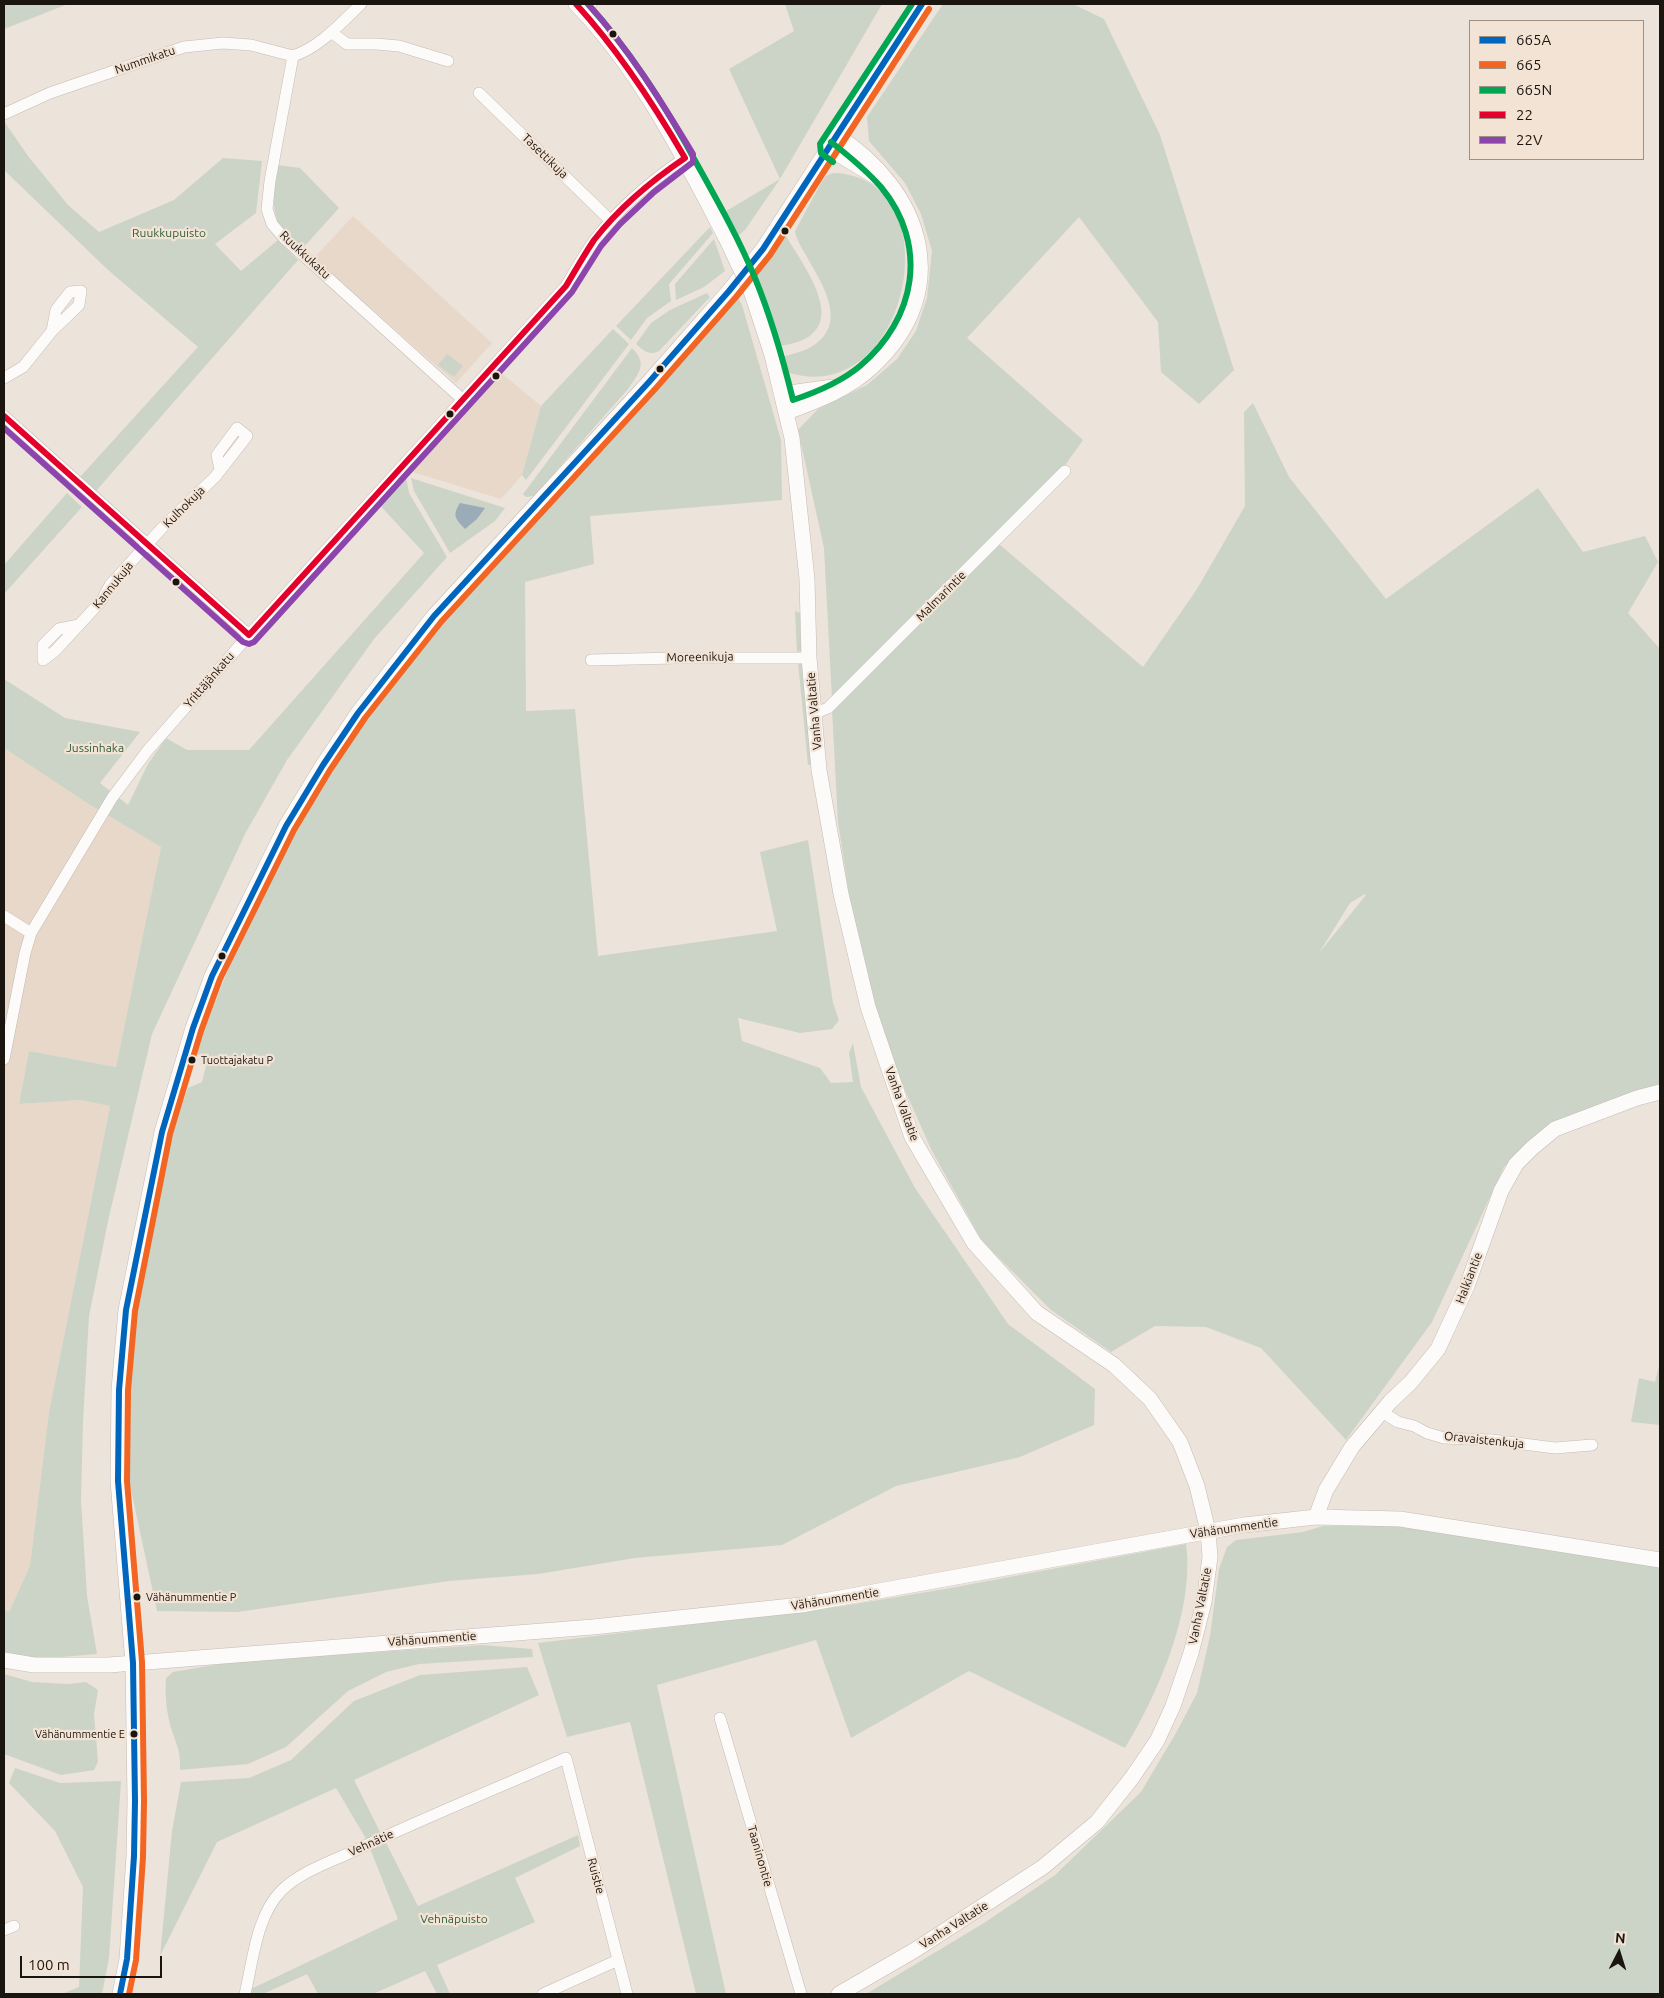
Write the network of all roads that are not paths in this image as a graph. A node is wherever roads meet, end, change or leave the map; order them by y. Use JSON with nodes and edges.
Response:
{"nodes":[{"id":1,"x":361,"y":4,"type":"edge"},
{"id":2,"x":922,"y":4,"type":"edge"},
{"id":3,"x":583,"y":6,"type":"edge"},
{"id":4,"x":331,"y":32,"type":"junction"},
{"id":5,"x":293,"y":56,"type":"junction"},
{"id":6,"x":448,"y":61,"type":"dead end"},
{"id":7,"x":479,"y":93,"type":"dead end"},
{"id":8,"x":4,"y":114,"type":"edge"},
{"id":9,"x":836,"y":135,"type":"junction"},
{"id":10,"x":828,"y":148,"type":"junction"},
{"id":11,"x":684,"y":158,"type":"junction"},
{"id":12,"x":895,"y":194,"type":"junction"},
{"id":13,"x":610,"y":221,"type":"junction"},
{"id":14,"x":52,"y":331,"type":"dead end"},
{"id":15,"x":4,"y":378,"type":"edge"},
{"id":16,"x":856,"y":380,"type":"junction"},
{"id":17,"x":782,"y":394,"type":"junction"},
{"id":18,"x":462,"y":399,"type":"junction"},
{"id":19,"x":787,"y":412,"type":"junction"},
{"id":20,"x":4,"y":416,"type":"edge"},
{"id":21,"x":220,"y":469,"type":"dead end"},
{"id":22,"x":1065,"y":471,"type":"dead end"},
{"id":23,"x":148,"y":545,"type":"junction"},
{"id":24,"x":79,"y":625,"type":"dead end"},
{"id":25,"x":249,"y":634,"type":"junction"},
{"id":26,"x":810,"y":658,"type":"junction"},
{"id":27,"x":591,"y":660,"type":"dead end"},
{"id":28,"x":813,"y":714,"type":"junction"},
{"id":29,"x":4,"y":916,"type":"edge"},
{"id":30,"x":31,"y":933,"type":"junction"},
{"id":31,"x":4,"y":1059,"type":"edge"},
{"id":32,"x":1660,"y":1092,"type":"edge"},
{"id":33,"x":1382,"y":1412,"type":"junction"},
{"id":34,"x":1592,"y":1445,"type":"dead end"},
{"id":35,"x":1316,"y":1517,"type":"junction"},
{"id":36,"x":1208,"y":1531,"type":"junction"},
{"id":37,"x":1660,"y":1560,"type":"edge"},
{"id":38,"x":4,"y":1660,"type":"edge"},
{"id":39,"x":133,"y":1663,"type":"junction"},
{"id":40,"x":720,"y":1718,"type":"dead end"},
{"id":41,"x":566,"y":1758,"type":"joint"},
{"id":42,"x":618,"y":1960,"type":"junction"},
{"id":43,"x":120,"y":1994,"type":"edge"},
{"id":44,"x":245,"y":1994,"type":"edge"},
{"id":45,"x":543,"y":1994,"type":"edge"},
{"id":46,"x":627,"y":1994,"type":"edge"},
{"id":47,"x":801,"y":1994,"type":"edge"},
{"id":48,"x":839,"y":1994,"type":"edge"}],
"edges":[{"from":1,"to":4,"type":"street"},
{"from":2,"to":9,"type":"street"},
{"from":3,"to":11,"type":"street","name":"Vanha Valtatie"},
{"from":4,"to":5,"type":"street"},
{"from":4,"to":6,"type":"street"},
{"from":5,"to":8,"type":"street","name":"Nummikatu"},
{"from":5,"to":18,"type":"street","name":"Ruukkukatu"},
{"from":7,"to":13,"type":"street","name":"Tasettikuja"},
{"from":9,"to":10,"type":"street"},
{"from":9,"to":12,"type":"street"},
{"from":10,"to":12,"type":"street"},
{"from":10,"to":39,"type":"street"},
{"from":11,"to":13,"type":"street","name":"Yrittäjänkatu"},
{"from":11,"to":17,"type":"street","name":"Vanha Valtatie","bridge":true},
{"from":12,"to":16,"type":"street"},
{"from":13,"to":18,"type":"street","name":"Yrittäjänkatu"},
{"from":14,"to":15,"type":"street"},
{"from":16,"to":17,"type":"street"},
{"from":16,"to":19,"type":"street"},
{"from":17,"to":19,"type":"street","name":"Vanha Valtatie"},
{"from":18,"to":25,"type":"street","name":"Yrittäjänkatu"},
{"from":19,"to":26,"type":"street","name":"Vanha Valtatie"},
{"from":20,"to":23,"type":"street"},
{"from":21,"to":23,"type":"street","name":"Kulhokuja"},
{"from":22,"to":28,"type":"street","name":"Malmarintie"},
{"from":23,"to":24,"type":"street","name":"Kannukuja"},
{"from":23,"to":25,"type":"street"},
{"from":25,"to":30,"type":"street","name":"Yrittäjänkatu"},
{"from":26,"to":27,"type":"street","name":"Moreenikuja"},
{"from":26,"to":28,"type":"street","name":"Vanha Valtatie"},
{"from":28,"to":36,"type":"street","name":"Vanha Valtatie"},
{"from":29,"to":30,"type":"street"},
{"from":30,"to":31,"type":"street","name":"Yrittäjänkatu"},
{"from":32,"to":33,"type":"street","name":"Halkiantie"},
{"from":33,"to":34,"type":"street","name":"Oravaistenkuja"},
{"from":33,"to":35,"type":"street","name":"Halkiantie"},
{"from":35,"to":36,"type":"street","name":"Vähänummentie"},
{"from":35,"to":37,"type":"street","name":"Vähänummentie"},
{"from":36,"to":39,"type":"street","name":"Vähänummentie"},
{"from":36,"to":48,"type":"street","name":"Vanha Valtatie"},
{"from":38,"to":39,"type":"street","name":"Vähänummentie"},
{"from":39,"to":43,"type":"street"},
{"from":40,"to":47,"type":"street","name":"Taaninontie"},
{"from":41,"to":42,"type":"street","name":"Ruistie"},
{"from":41,"to":44,"type":"street","name":"Vehnätie"},
{"from":42,"to":45,"type":"street"},
{"from":42,"to":46,"type":"street","name":"Ruistie"}]}
